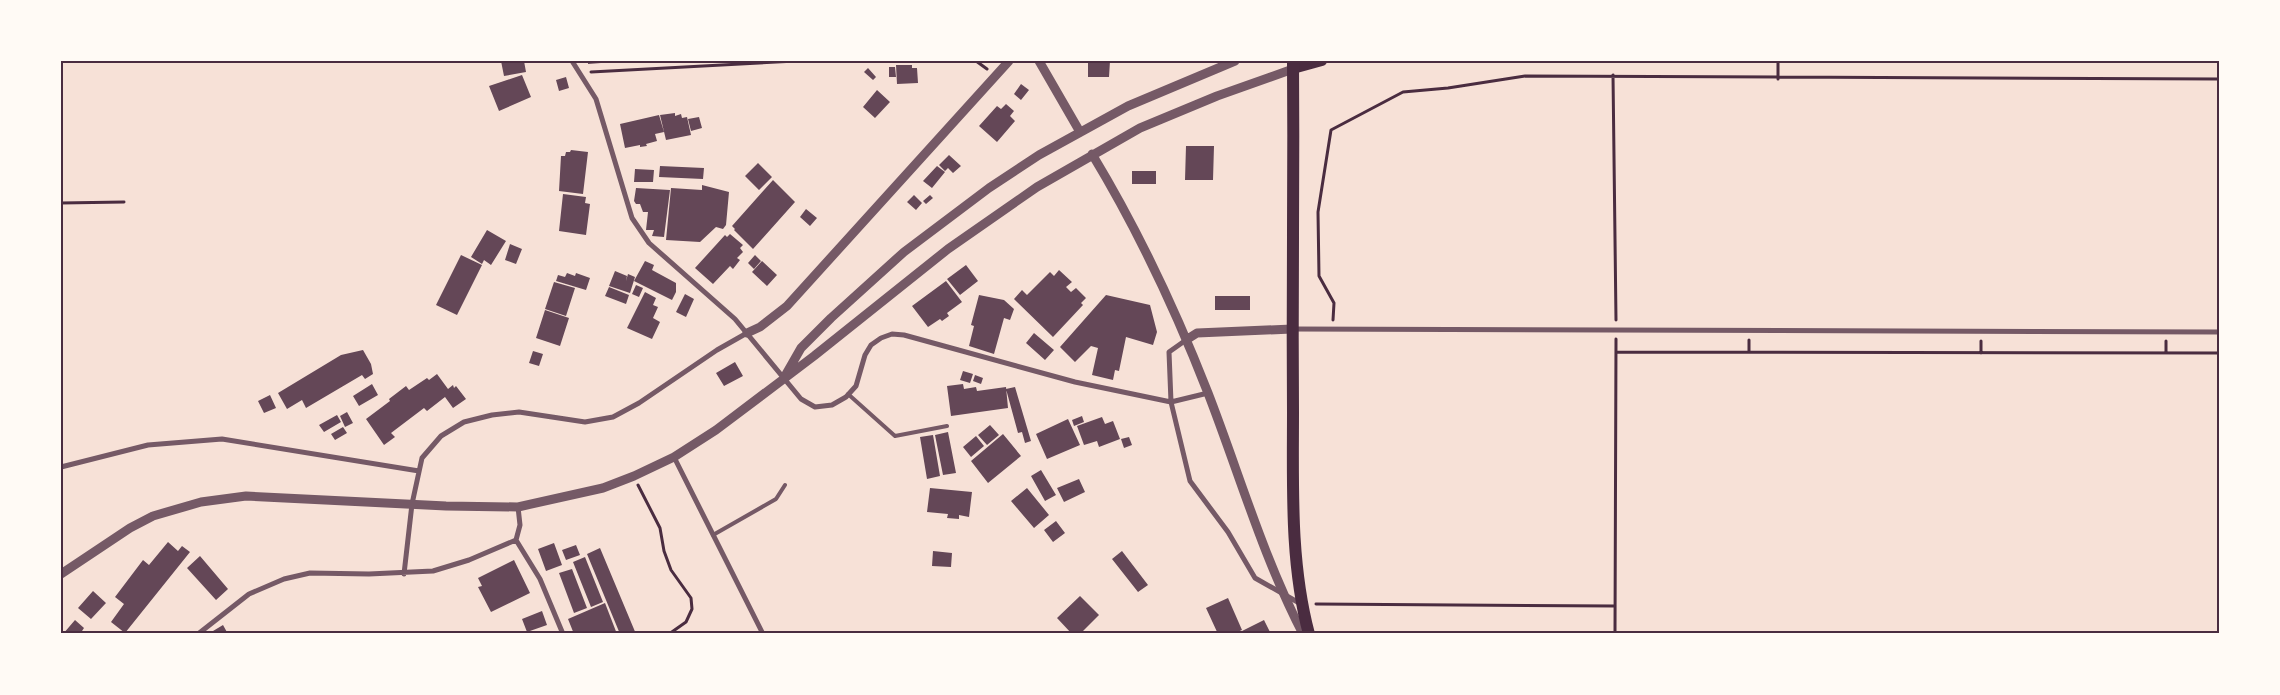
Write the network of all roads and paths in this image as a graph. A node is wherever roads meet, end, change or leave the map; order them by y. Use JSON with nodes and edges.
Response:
{"nodes":[{"id":1,"x":572,"y":61,"type":"edge"},
{"id":2,"x":796,"y":61,"type":"edge"},
{"id":3,"x":1008,"y":61,"type":"edge"},
{"id":4,"x":1040,"y":61,"type":"edge"},
{"id":5,"x":1235,"y":61,"type":"edge"},
{"id":6,"x":1322,"y":61,"type":"edge"},
{"id":7,"x":1778,"y":61,"type":"edge"},
{"id":8,"x":1294,"y":65,"type":"edge"},
{"id":9,"x":592,"y":72,"type":"dead end"},
{"id":10,"x":1613,"y":75,"type":"junction"},
{"id":11,"x":1778,"y":79,"type":"junction"},
{"id":12,"x":2219,"y":79,"type":"edge"},
{"id":13,"x":1080,"y":132,"type":"junction"},
{"id":14,"x":1092,"y":154,"type":"junction"},
{"id":15,"x":124,"y":202,"type":"dead end"},
{"id":16,"x":61,"y":203,"type":"edge"},
{"id":17,"x":1292,"y":328,"type":"junction"},
{"id":18,"x":1332,"y":328,"type":"junction"},
{"id":19,"x":1616,"y":330,"type":"junction"},
{"id":20,"x":2219,"y":332,"type":"edge"},
{"id":21,"x":747,"y":333,"type":"junction"},
{"id":22,"x":1186,"y":340,"type":"junction"},
{"id":23,"x":1616,"y":352,"type":"junction"},
{"id":24,"x":2219,"y":353,"type":"edge"},
{"id":25,"x":783,"y":379,"type":"junction"},
{"id":26,"x":1208,"y":393,"type":"junction"},
{"id":27,"x":848,"y":394,"type":"junction"},
{"id":28,"x":1171,"y":402,"type":"junction"},
{"id":29,"x":947,"y":426,"type":"dead end"},
{"id":30,"x":674,"y":457,"type":"junction"},
{"id":31,"x":61,"y":467,"type":"edge"},
{"id":32,"x":419,"y":471,"type":"junction"},
{"id":33,"x":634,"y":476,"type":"junction"},
{"id":34,"x":785,"y":485,"type":"dead end"},
{"id":35,"x":412,"y":504,"type":"junction"},
{"id":36,"x":518,"y":507,"type":"junction"},
{"id":37,"x":713,"y":535,"type":"junction"},
{"id":38,"x":516,"y":540,"type":"junction"},
{"id":39,"x":61,"y":574,"type":"edge"},
{"id":40,"x":404,"y":574,"type":"junction"},
{"id":41,"x":1282,"y":595,"type":"junction"},
{"id":42,"x":1301,"y":604,"type":"junction"},
{"id":43,"x":1615,"y":606,"type":"junction"},
{"id":44,"x":198,"y":634,"type":"edge"},
{"id":45,"x":563,"y":634,"type":"edge"},
{"id":46,"x":669,"y":634,"type":"edge"},
{"id":47,"x":763,"y":634,"type":"edge"},
{"id":48,"x":1302,"y":634,"type":"edge"},
{"id":49,"x":1309,"y":634,"type":"edge"},
{"id":50,"x":1615,"y":634,"type":"edge"}],
"edges":[{"from":1,"to":21,"type":"street"},
{"from":2,"to":9,"type":"path"},
{"from":3,"to":21,"type":"street"},
{"from":4,"to":13,"type":"street"},
{"from":5,"to":13,"type":"street"},
{"from":6,"to":8,"type":"main road"},
{"from":7,"to":11,"type":"path"},
{"from":8,"to":14,"type":"street"},
{"from":8,"to":17,"type":"main road"},
{"from":10,"to":11,"type":"path"},
{"from":10,"to":18,"type":"path"},
{"from":10,"to":19,"type":"path"},
{"from":11,"to":12,"type":"path"},
{"from":13,"to":25,"type":"street"},
{"from":14,"to":22,"type":"street"},
{"from":14,"to":25,"type":"street"},
{"from":15,"to":16,"type":"path"},
{"from":17,"to":18,"type":"street"},
{"from":17,"to":22,"type":"street"},
{"from":17,"to":42,"type":"main road"},
{"from":18,"to":19,"type":"street"},
{"from":19,"to":20,"type":"street"},
{"from":19,"to":23,"type":"path"},
{"from":21,"to":25,"type":"street"},
{"from":21,"to":32,"type":"street"},
{"from":22,"to":26,"type":"street"},
{"from":22,"to":28,"type":"street"},
{"from":23,"to":24,"type":"path"},
{"from":23,"to":43,"type":"path"},
{"from":25,"to":27,"type":"street"},
{"from":25,"to":30,"type":"street"},
{"from":26,"to":28,"type":"street"},
{"from":26,"to":41,"type":"street"},
{"from":27,"to":28,"type":"street"},
{"from":27,"to":29,"type":"lane"},
{"from":28,"to":41,"type":"street"},
{"from":30,"to":33,"type":"street"},
{"from":30,"to":37,"type":"street"},
{"from":31,"to":32,"type":"street"},
{"from":32,"to":35,"type":"street"},
{"from":33,"to":36,"type":"street"},
{"from":33,"to":46,"type":"path"},
{"from":34,"to":37,"type":"lane"},
{"from":35,"to":36,"type":"street"},
{"from":35,"to":39,"type":"street"},
{"from":35,"to":40,"type":"street"},
{"from":36,"to":38,"type":"street"},
{"from":37,"to":47,"type":"street"},
{"from":38,"to":40,"type":"street"},
{"from":38,"to":45,"type":"street"},
{"from":40,"to":44,"type":"street"},
{"from":41,"to":42,"type":"street"},
{"from":41,"to":48,"type":"street"},
{"from":42,"to":43,"type":"path"},
{"from":42,"to":49,"type":"main road"},
{"from":43,"to":50,"type":"path"}]}
